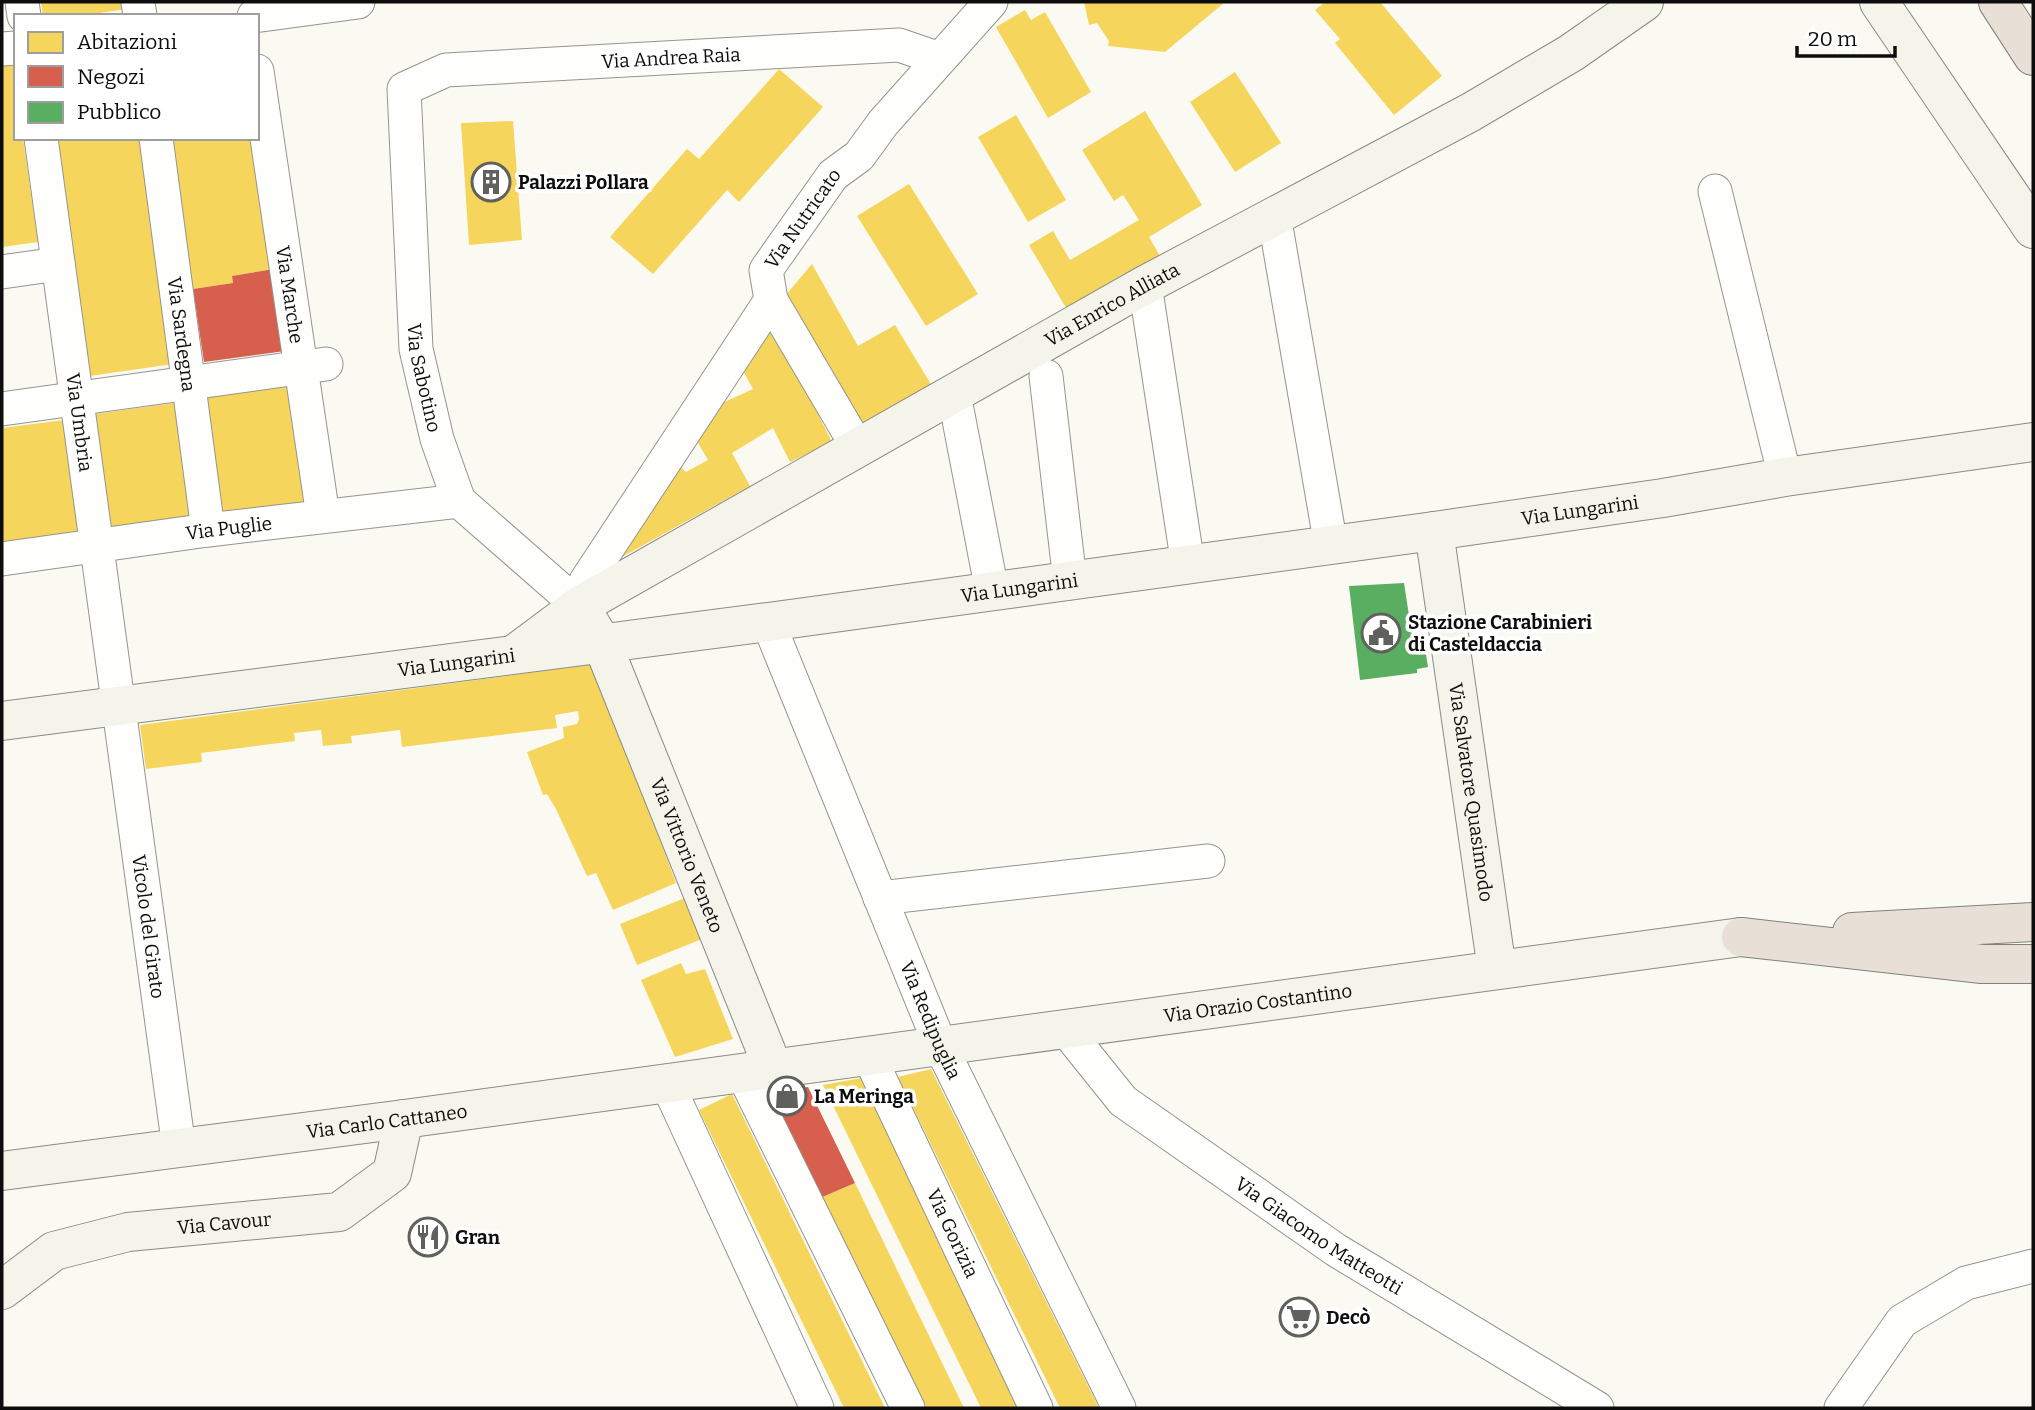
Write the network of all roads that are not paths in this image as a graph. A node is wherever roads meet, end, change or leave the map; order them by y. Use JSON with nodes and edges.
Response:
{"nodes":[{"id":1,"x":358,"y":2,"type":"edge"},
{"id":2,"x":991,"y":2,"type":"edge"},
{"id":3,"x":1644,"y":2,"type":"edge"},
{"id":4,"x":1879,"y":2,"type":"edge"},
{"id":5,"x":1998,"y":2,"type":"edge"},
{"id":6,"x":259,"y":15,"type":"edge"},
{"id":7,"x":2033,"y":56,"type":"edge"},
{"id":8,"x":940,"y":59,"type":"junction"},
{"id":9,"x":259,"y":82,"type":"edge"},
{"id":10,"x":404,"y":89,"type":"joint"},
{"id":11,"x":41,"y":140,"type":"edge"},
{"id":12,"x":156,"y":140,"type":"edge"},
{"id":13,"x":1715,"y":191,"type":"dead end"},
{"id":14,"x":1274,"y":215,"type":"junction"},
{"id":15,"x":2033,"y":229,"type":"edge"},
{"id":16,"x":58,"y":264,"type":"junction"},
{"id":17,"x":2,"y":272,"type":"edge"},
{"id":18,"x":1145,"y":285,"type":"junction"},
{"id":19,"x":771,"y":300,"type":"junction"},
{"id":20,"x":313,"y":366,"type":"junction"},
{"id":21,"x":1046,"y":376,"type":"dead end"},
{"id":22,"x":188,"y":382,"type":"junction"},
{"id":23,"x":954,"y":394,"type":"junction"},
{"id":24,"x":77,"y":398,"type":"junction"},
{"id":25,"x":2,"y":409,"type":"edge"},
{"id":26,"x":2033,"y":442,"type":"edge"},
{"id":27,"x":858,"y":448,"type":"junction"},
{"id":28,"x":1785,"y":477,"type":"junction"},
{"id":29,"x":459,"y":501,"type":"junction"},
{"id":30,"x":323,"y":516,"type":"junction"},
{"id":31,"x":208,"y":530,"type":"junction"},
{"id":32,"x":1434,"y":531,"type":"junction"},
{"id":33,"x":98,"y":544,"type":"junction"},
{"id":34,"x":1331,"y":545,"type":"junction"},
{"id":35,"x":2,"y":559,"type":"edge"},
{"id":36,"x":1188,"y":565,"type":"junction"},
{"id":37,"x":1070,"y":581,"type":"junction"},
{"id":38,"x":992,"y":591,"type":"junction"},
{"id":39,"x":579,"y":606,"type":"junction"},
{"id":40,"x":768,"y":622,"type":"junction"},
{"id":41,"x":602,"y":643,"type":"junction"},
{"id":42,"x":515,"y":654,"type":"junction"},
{"id":43,"x":120,"y":705,"type":"junction"},
{"id":44,"x":2,"y":721,"type":"edge"},
{"id":45,"x":1208,"y":861,"type":"dead end"},
{"id":46,"x":880,"y":898,"type":"junction"},
{"id":47,"x":2033,"y":922,"type":"edge"},
{"id":48,"x":1741,"y":937,"type":"junction"},
{"id":49,"x":2033,"y":964,"type":"edge"},
{"id":50,"x":1497,"y":970,"type":"junction"},
{"id":51,"x":1066,"y":1030,"type":"junction"},
{"id":52,"x":941,"y":1046,"type":"junction"},
{"id":53,"x":869,"y":1056,"type":"junction"},
{"id":54,"x":757,"y":1070,"type":"junction"},
{"id":55,"x":667,"y":1083,"type":"junction"},
{"id":56,"x":404,"y":1119,"type":"junction"},
{"id":57,"x":179,"y":1148,"type":"junction"},
{"id":58,"x":2,"y":1171,"type":"edge"},
{"id":59,"x":2033,"y":1266,"type":"edge"},
{"id":60,"x":2,"y":1290,"type":"edge"},
{"id":61,"x":817,"y":1408,"type":"edge"},
{"id":62,"x":908,"y":1408,"type":"edge"},
{"id":63,"x":1036,"y":1408,"type":"edge"},
{"id":64,"x":1119,"y":1408,"type":"edge"},
{"id":65,"x":1597,"y":1408,"type":"edge"},
{"id":66,"x":1841,"y":1408,"type":"edge"}],
"edges":[{"from":1,"to":6,"type":"street"},
{"from":2,"to":8,"type":"street","name":"Via Nutricato"},
{"from":3,"to":14,"type":"street","name":"Via Enrico Alliata"},
{"from":4,"to":15,"type":"street"},
{"from":5,"to":7,"type":"highway"},
{"from":8,"to":10,"type":"street","name":"Via Andrea Raia"},
{"from":8,"to":19,"type":"street","name":"Via Nutricato"},
{"from":9,"to":20,"type":"street","name":"Via Marche"},
{"from":10,"to":29,"type":"street","name":"Via Sabotino"},
{"from":11,"to":16,"type":"street","name":"Via Umbria"},
{"from":12,"to":22,"type":"street","name":"Via Sardegna"},
{"from":13,"to":28,"type":"street"},
{"from":14,"to":18,"type":"street","name":"Via Enrico Alliata"},
{"from":14,"to":34,"type":"street"},
{"from":16,"to":17,"type":"street"},
{"from":16,"to":24,"type":"street","name":"Via Umbria"},
{"from":18,"to":23,"type":"street","name":"Via Enrico Alliata"},
{"from":18,"to":36,"type":"street"},
{"from":19,"to":27,"type":"street"},
{"from":19,"to":39,"type":"street","name":"Via Nutricato"},
{"from":20,"to":22,"type":"street"},
{"from":20,"to":30,"type":"street","name":"Via Marche"},
{"from":21,"to":37,"type":"street"},
{"from":22,"to":24,"type":"street"},
{"from":22,"to":31,"type":"street","name":"Via Sardegna"},
{"from":23,"to":27,"type":"street","name":"Via Enrico Alliata"},
{"from":23,"to":38,"type":"street"},
{"from":24,"to":25,"type":"street"},
{"from":24,"to":33,"type":"street","name":"Via Umbria"},
{"from":26,"to":28,"type":"street","name":"Via Lungarini"},
{"from":27,"to":39,"type":"street","name":"Via Enrico Alliata"},
{"from":28,"to":32,"type":"street","name":"Via Lungarini"},
{"from":29,"to":30,"type":"street","name":"Via Puglie"},
{"from":29,"to":39,"type":"street","name":"Via Sabotino"},
{"from":30,"to":31,"type":"street","name":"Via Puglie"},
{"from":31,"to":33,"type":"street","name":"Via Puglie"},
{"from":32,"to":34,"type":"street","name":"Via Lungarini"},
{"from":32,"to":50,"type":"street","name":"Via Salvatore Quasimodo"},
{"from":33,"to":35,"type":"street","name":"Via Puglie"},
{"from":33,"to":43,"type":"street","name":"Via Umbria"},
{"from":34,"to":36,"type":"street","name":"Via Lungarini"},
{"from":36,"to":37,"type":"street","name":"Via Lungarini"},
{"from":37,"to":38,"type":"street","name":"Via Lungarini"},
{"from":38,"to":40,"type":"street","name":"Via Lungarini"},
{"from":39,"to":41,"type":"street","name":"Via Vittorio Veneto"},
{"from":39,"to":42,"type":"street","name":"Via Enrico Alliata"},
{"from":40,"to":41,"type":"street","name":"Via Lungarini"},
{"from":40,"to":46,"type":"street","name":"Via Redipuglia"},
{"from":41,"to":42,"type":"street","name":"Via Lungarini"},
{"from":41,"to":54,"type":"street","name":"Via Vittorio Veneto"},
{"from":42,"to":43,"type":"street","name":"Via Lungarini"},
{"from":43,"to":44,"type":"street","name":"Via Lungarini"},
{"from":43,"to":57,"type":"street","name":"Vicolo del Girato"},
{"from":45,"to":46,"type":"street"},
{"from":46,"to":52,"type":"street","name":"Via Redipuglia"},
{"from":47,"to":48,"type":"highway"},
{"from":48,"to":49,"type":"highway"},
{"from":48,"to":50,"type":"street","name":"Via Orazio Costantino"},
{"from":50,"to":51,"type":"street","name":"Via Orazio Costantino"},
{"from":51,"to":52,"type":"street","name":"Via Orazio Costantino"},
{"from":51,"to":65,"type":"street","name":"Via Giacomo Matteotti"},
{"from":52,"to":53,"type":"street","name":"Via Orazio Costantino"},
{"from":52,"to":64,"type":"street","name":"Via Redipuglia"},
{"from":53,"to":54,"type":"street","name":"Via Orazio Costantino"},
{"from":53,"to":63,"type":"street","name":"Via Gorizia"},
{"from":54,"to":55,"type":"street","name":"Via Carlo Cattaneo"},
{"from":54,"to":62,"type":"street"},
{"from":55,"to":56,"type":"street","name":"Via Carlo Cattaneo"},
{"from":55,"to":61,"type":"street"},
{"from":56,"to":57,"type":"street","name":"Via Carlo Cattaneo"},
{"from":56,"to":60,"type":"street","name":"Via Cavour"},
{"from":57,"to":58,"type":"street","name":"Via Carlo Cattaneo"},
{"from":59,"to":66,"type":"street"}]}
